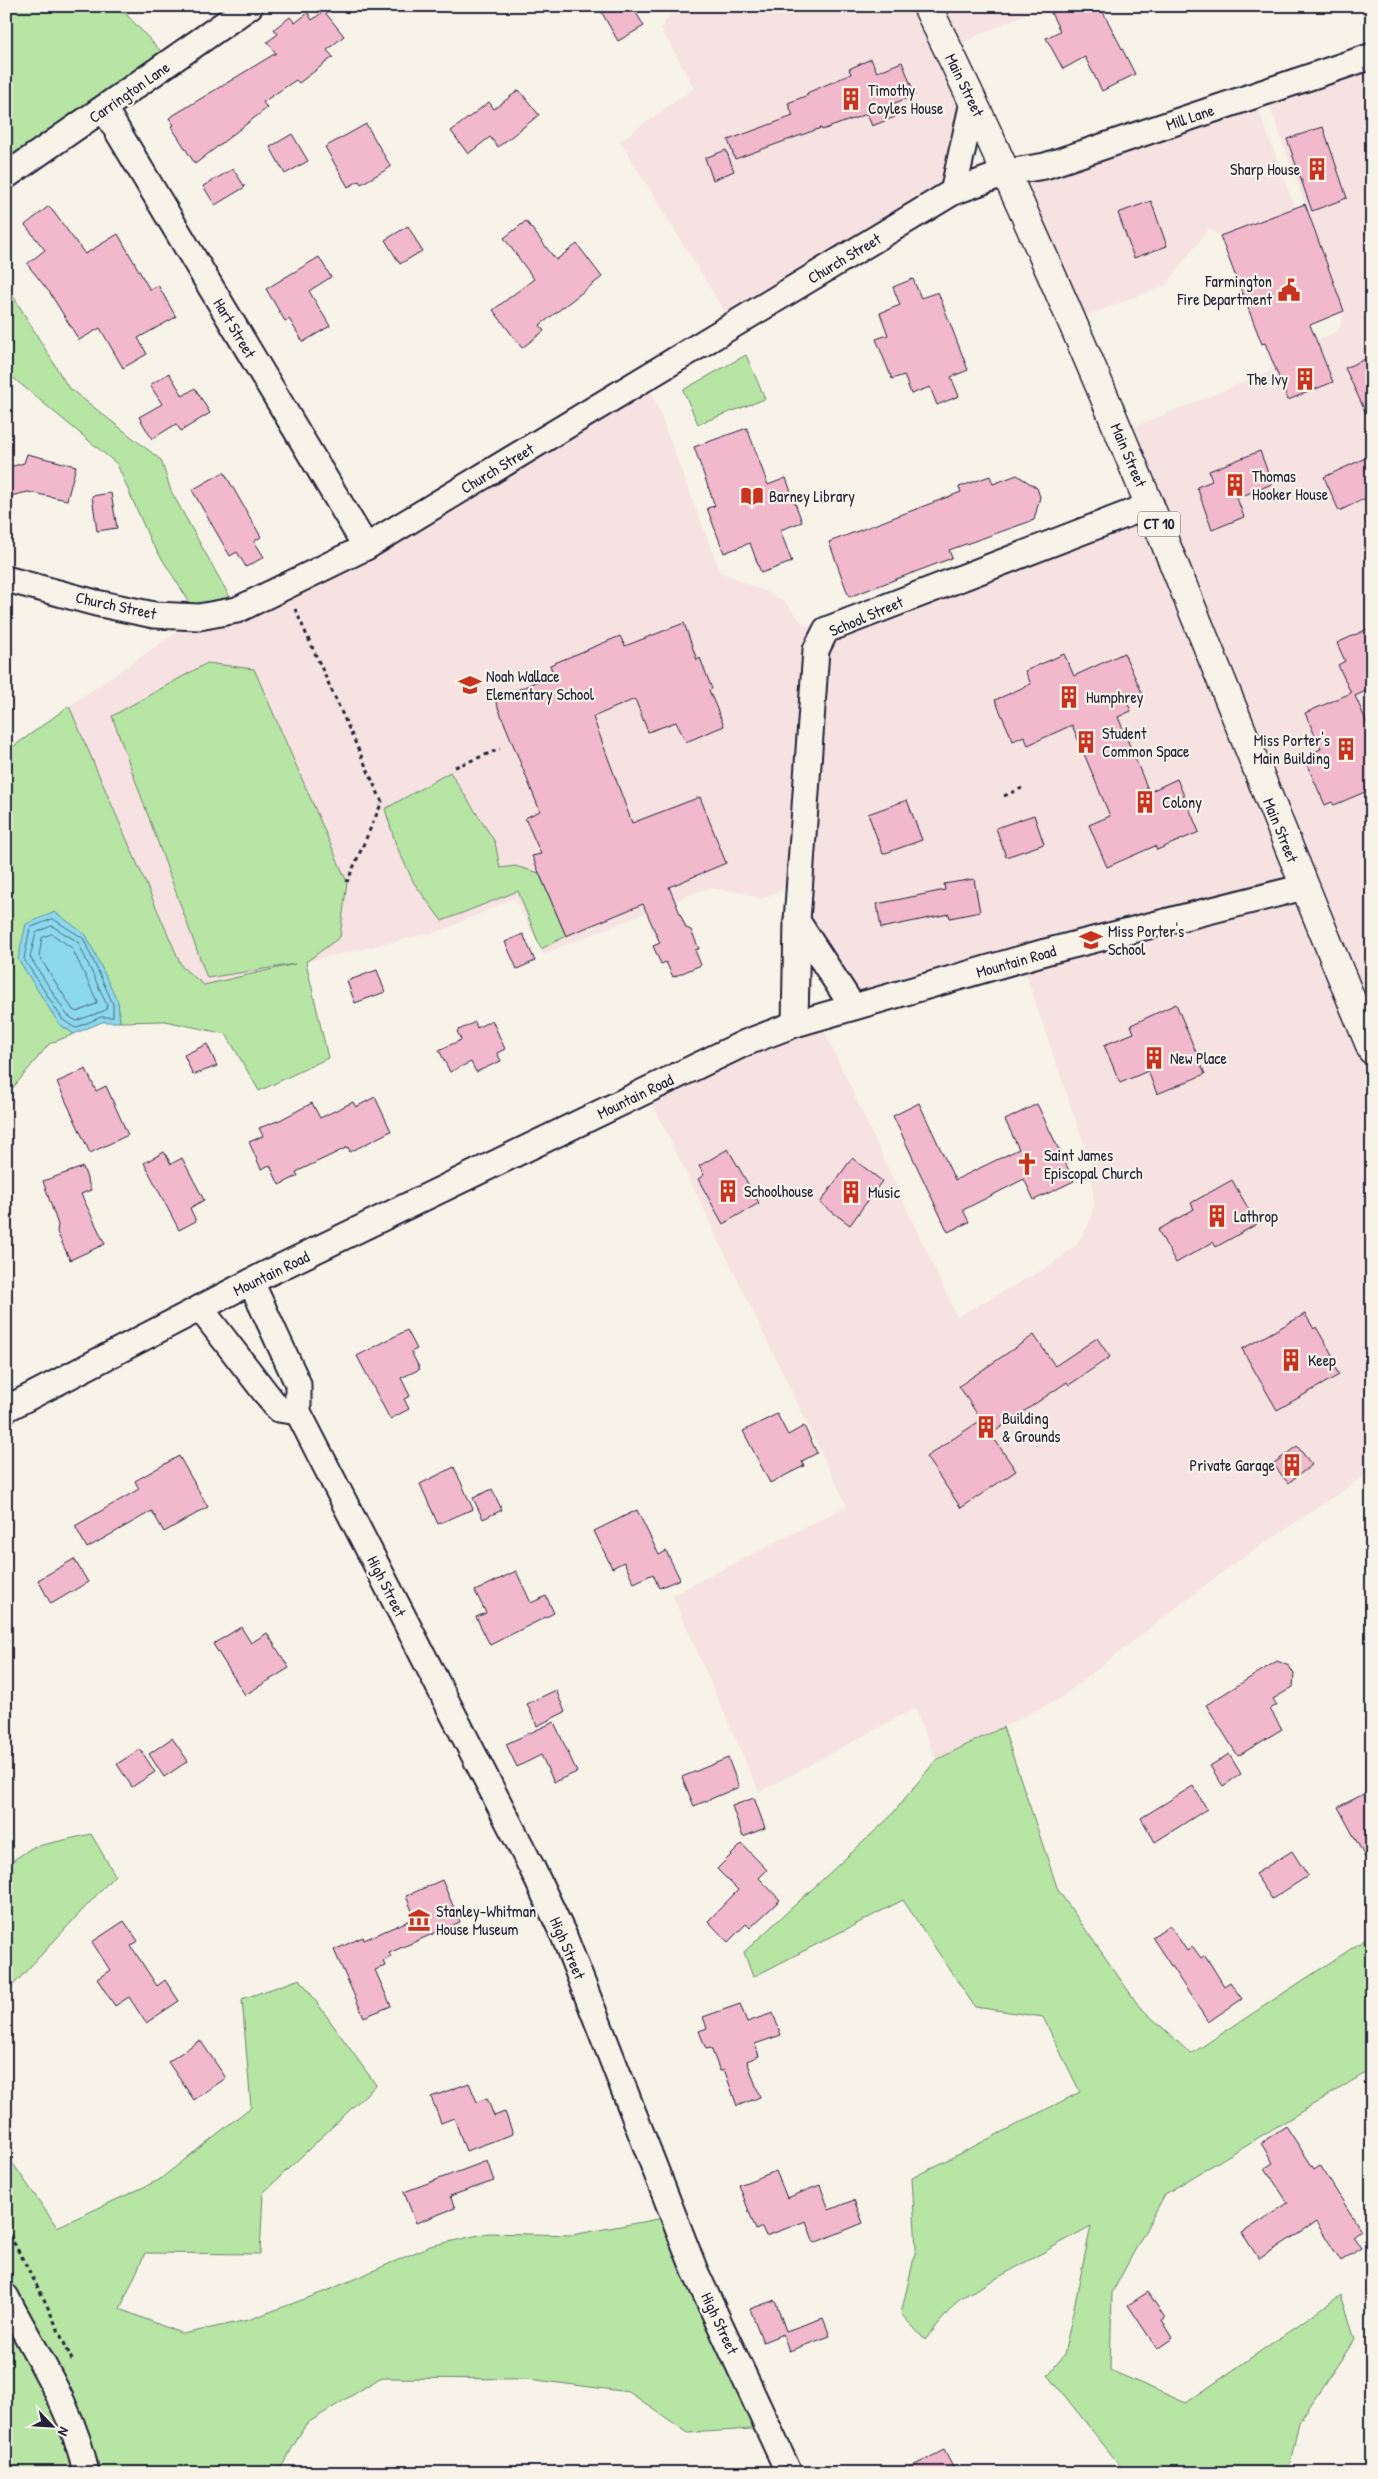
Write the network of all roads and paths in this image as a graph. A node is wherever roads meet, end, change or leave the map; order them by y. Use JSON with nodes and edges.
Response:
{"nodes":[{"id":1,"x":250,"y":6,"type":"edge"},
{"id":2,"x":927,"y":6,"type":"edge"},
{"id":3,"x":1372,"y":56,"type":"edge"},
{"id":4,"x":974,"y":102,"type":"junction"},
{"id":5,"x":105,"y":110,"type":"junction"},
{"id":6,"x":1008,"y":172,"type":"junction"},
{"id":7,"x":6,"y":176,"type":"edge"},
{"id":8,"x":953,"y":192,"type":"junction"},
{"id":9,"x":1151,"y":505,"type":"junction"},
{"id":10,"x":366,"y":547,"type":"junction"},
{"id":11,"x":6,"y":579,"type":"edge"},
{"id":12,"x":292,"y":604,"type":"dead end"},
{"id":13,"x":500,"y":749,"type":"dead end"},
{"id":14,"x":455,"y":767,"type":"dead end"},
{"id":15,"x":1022,"y":788,"type":"dead end"},
{"id":16,"x":1004,"y":796,"type":"dead end"},
{"id":17,"x":347,"y":882,"type":"dead end"},
{"id":18,"x":1304,"y":887,"type":"junction"},
{"id":19,"x":797,"y":921,"type":"junction"},
{"id":20,"x":853,"y":1007,"type":"junction"},
{"id":21,"x":795,"y":1024,"type":"junction"},
{"id":22,"x":1372,"y":1050,"type":"edge"},
{"id":23,"x":250,"y":1282,"type":"junction"},
{"id":24,"x":200,"y":1308,"type":"junction"},
{"id":25,"x":6,"y":1409,"type":"edge"},
{"id":26,"x":298,"y":1412,"type":"junction"},
{"id":27,"x":6,"y":2297,"type":"edge"},
{"id":28,"x":86,"y":2473,"type":"edge"},
{"id":29,"x":789,"y":2473,"type":"edge"}],
"edges":[{"from":1,"to":5,"type":"street","name":"Carrington Lane"},
{"from":2,"to":4,"type":"highway","name":"Main Street","number":"CT 10"},
{"from":3,"to":6,"type":"street","name":"Mill Lane"},
{"from":4,"to":6,"type":"highway","name":"Main Street","number":"CT 10"},
{"from":4,"to":8,"type":"street"},
{"from":5,"to":7,"type":"street","name":"Carrington Lane"},
{"from":5,"to":10,"type":"street","name":"Hart Street"},
{"from":6,"to":8,"type":"street","name":"Church Street"},
{"from":6,"to":9,"type":"highway","name":"Main Street","number":"CT 10"},
{"from":8,"to":10,"type":"street","name":"Church Street"},
{"from":9,"to":18,"type":"highway","name":"Main Street","number":"CT 10"},
{"from":9,"to":19,"type":"street","name":"School Street"},
{"from":10,"to":11,"type":"street","name":"Church Street"},
{"from":12,"to":17,"type":"path"},
{"from":13,"to":14,"type":"path"},
{"from":15,"to":16,"type":"path"},
{"from":18,"to":20,"type":"street","name":"Mountain Road"},
{"from":18,"to":22,"type":"highway","name":"Main Street","number":"CT 10"},
{"from":19,"to":20,"type":"street"},
{"from":19,"to":21,"type":"street","name":"School Street"},
{"from":20,"to":21,"type":"street","name":"Mountain Road"},
{"from":21,"to":23,"type":"street","name":"Mountain Road"},
{"from":23,"to":24,"type":"street","name":"Mountain Road"},
{"from":23,"to":26,"type":"street","name":"High Street"},
{"from":24,"to":25,"type":"street","name":"Mountain Road"},
{"from":24,"to":26,"type":"street"},
{"from":26,"to":29,"type":"street","name":"High Street"},
{"from":27,"to":28,"type":"street"}]}
